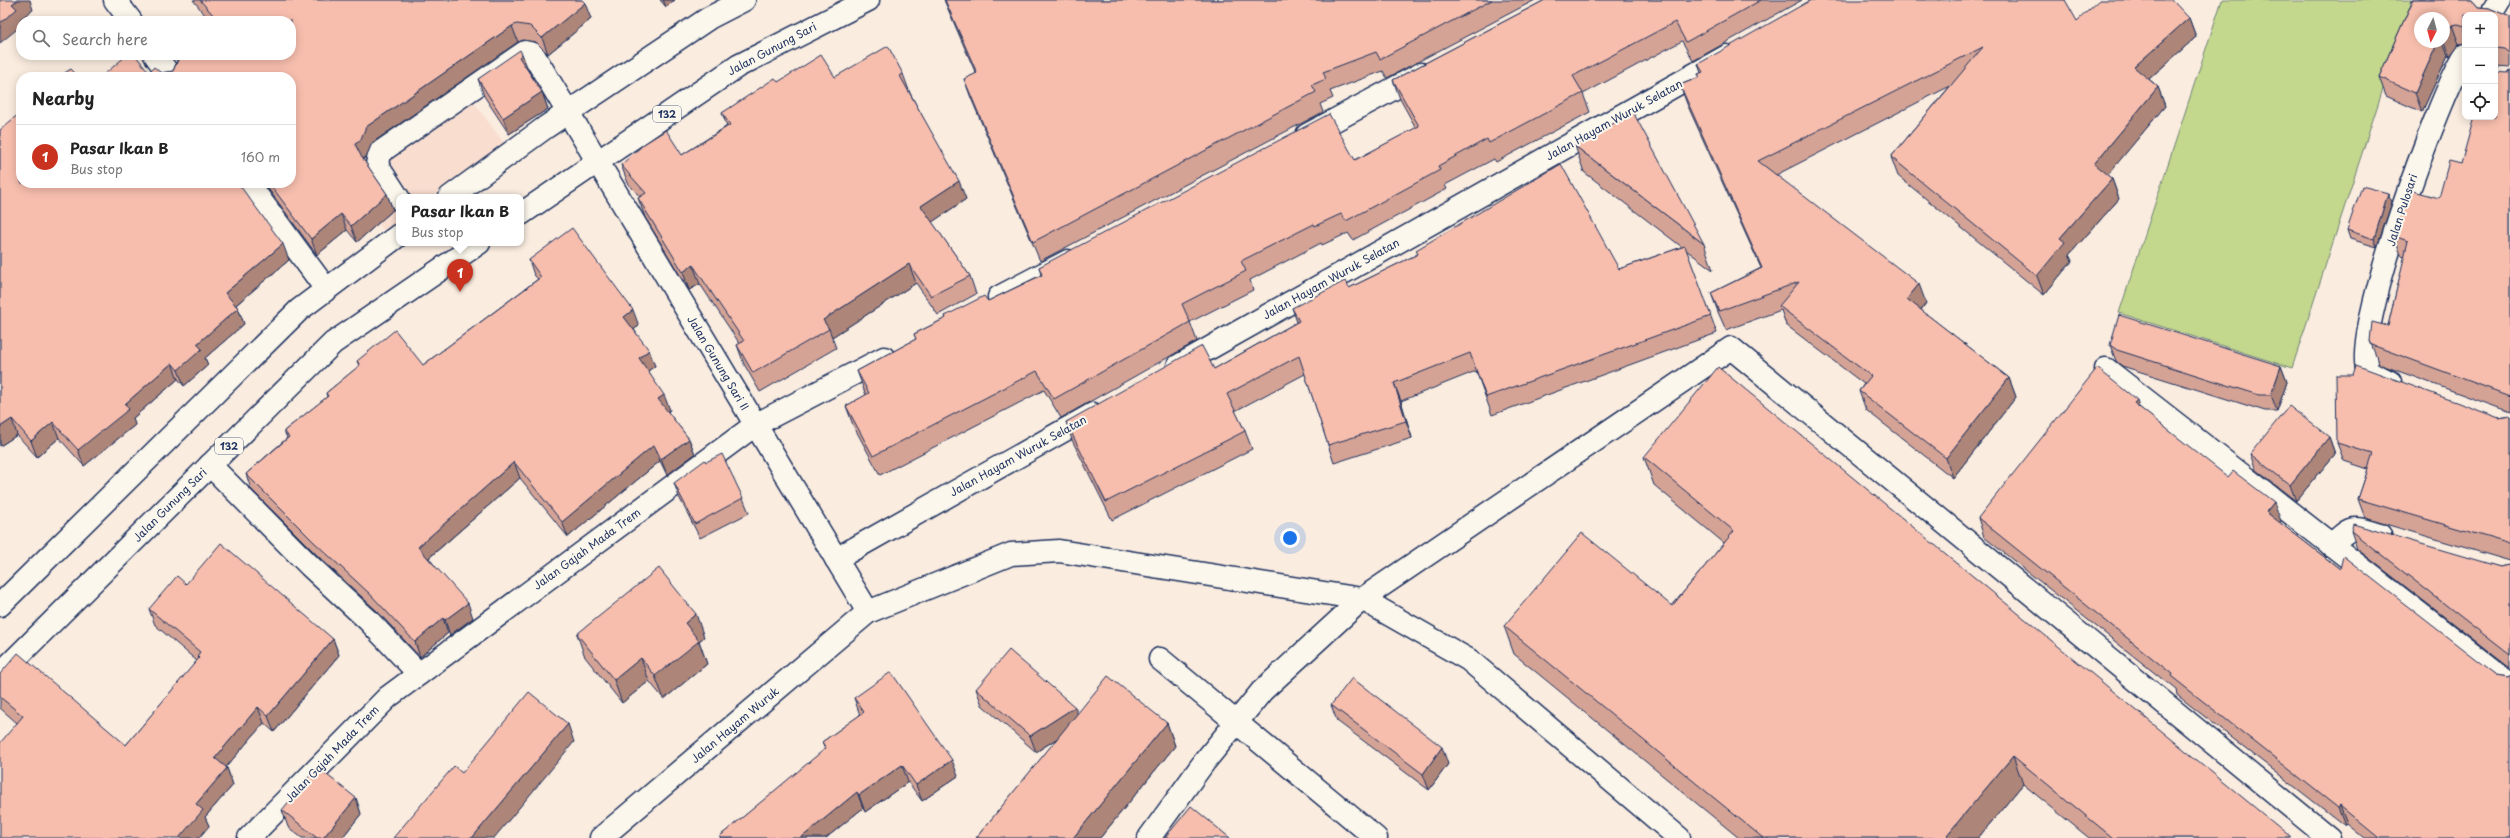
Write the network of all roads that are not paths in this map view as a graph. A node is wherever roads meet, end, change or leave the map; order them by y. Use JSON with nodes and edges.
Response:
{"nodes":[{"id":1,"x":115,"y":0,"type":"edge"},
{"id":2,"x":744,"y":0,"type":"edge"},
{"id":3,"x":868,"y":0,"type":"edge"},
{"id":4,"x":2500,"y":0,"type":"edge"},
{"id":5,"x":2492,"y":12,"type":"edge"},
{"id":6,"x":127,"y":16,"type":"edge"},
{"id":7,"x":1744,"y":47,"type":"edge"},
{"id":8,"x":159,"y":60,"type":"edge"},
{"id":9,"x":1436,"y":67,"type":"edge"},
{"id":10,"x":2462,"y":67,"type":"edge"},
{"id":11,"x":167,"y":72,"type":"edge"},
{"id":12,"x":567,"y":113,"type":"junction"},
{"id":13,"x":1289,"y":144,"type":"edge"},
{"id":14,"x":596,"y":162,"type":"junction"},
{"id":15,"x":252,"y":188,"type":"edge"},
{"id":16,"x":396,"y":194,"type":"edge"},
{"id":17,"x":454,"y":194,"type":"edge"},
{"id":18,"x":524,"y":212,"type":"edge"},
{"id":19,"x":396,"y":237,"type":"edge"},
{"id":20,"x":475,"y":246,"type":"edge"},
{"id":21,"x":1085,"y":251,"type":"edge"},
{"id":22,"x":326,"y":289,"type":"junction"},
{"id":23,"x":980,"y":307,"type":"edge"},
{"id":24,"x":903,"y":348,"type":"edge"},
{"id":25,"x":2106,"y":369,"type":"dead end"},
{"id":26,"x":1162,"y":375,"type":"edge"},
{"id":27,"x":2408,"y":389,"type":"edge"},
{"id":28,"x":1113,"y":402,"type":"edge"},
{"id":29,"x":755,"y":425,"type":"junction"},
{"id":30,"x":210,"y":465,"type":"junction"},
{"id":31,"x":2400,"y":541,"type":"edge"},
{"id":32,"x":2331,"y":545,"type":"junction"},
{"id":33,"x":836,"y":559,"type":"junction"},
{"id":34,"x":1362,"y":599,"type":"junction"},
{"id":35,"x":0,"y":605,"type":"edge"},
{"id":36,"x":868,"y":612,"type":"junction"},
{"id":37,"x":1160,"y":659,"type":"dead end"},
{"id":38,"x":0,"y":674,"type":"edge"},
{"id":39,"x":419,"y":674,"type":"junction"},
{"id":40,"x":2510,"y":684,"type":"edge"},
{"id":41,"x":1236,"y":723,"type":"junction"},
{"id":42,"x":249,"y":838,"type":"edge"},
{"id":43,"x":601,"y":838,"type":"edge"},
{"id":44,"x":1149,"y":838,"type":"edge"},
{"id":45,"x":1376,"y":838,"type":"edge"},
{"id":46,"x":1679,"y":838,"type":"edge"},
{"id":47,"x":2329,"y":838,"type":"edge"}],
"edges":[{"from":1,"to":6,"type":"street"},
{"from":2,"to":12,"type":"street"},
{"from":3,"to":14,"type":"street","name":"Jalan Gunung Sari","number":"132"},
{"from":4,"to":5,"type":"street"},
{"from":7,"to":26,"type":"street","name":"Jalan Hayam Wuruk Selatan"},
{"from":8,"to":11,"type":"street"},
{"from":9,"to":13,"type":"street"},
{"from":10,"to":27,"type":"street","name":"Jalan Pulosari"},
{"from":12,"to":14,"type":"street","name":"Jalan Gunung Sari II"},
{"from":12,"to":16,"type":"street","name":"Jalan Gunung Sari II"},
{"from":12,"to":17,"type":"street"},
{"from":14,"to":18,"type":"street","name":"Jalan Gunung Sari","number":"132"},
{"from":14,"to":29,"type":"street","name":"Jalan Gunung Sari II"},
{"from":15,"to":22,"type":"street"},
{"from":19,"to":22,"type":"street"},
{"from":20,"to":30,"type":"street","name":"Jalan Gunung Sari","number":"132"},
{"from":21,"to":23,"type":"street"},
{"from":22,"to":35,"type":"street"},
{"from":24,"to":29,"type":"street","name":"Jalan Gajah Mada Trem"},
{"from":25,"to":32,"type":"street"},
{"from":28,"to":33,"type":"street","name":"Jalan Hayam Wuruk Selatan"},
{"from":29,"to":33,"type":"street","name":"Jalan Gunung Sari II"},
{"from":29,"to":39,"type":"street","name":"Jalan Gajah Mada Trem"},
{"from":30,"to":38,"type":"street","name":"Jalan Gunung Sari","number":"132"},
{"from":30,"to":39,"type":"street"},
{"from":31,"to":32,"type":"street"},
{"from":32,"to":40,"type":"street"},
{"from":33,"to":36,"type":"street","name":"Jalan Gunung Sari II"},
{"from":34,"to":36,"type":"street","name":"Jalan Hayam Wuruk"},
{"from":34,"to":41,"type":"street"},
{"from":34,"to":46,"type":"street"},
{"from":34,"to":47,"type":"street"},
{"from":36,"to":43,"type":"street","name":"Jalan Hayam Wuruk"},
{"from":37,"to":41,"type":"street"},
{"from":39,"to":42,"type":"street","name":"Jalan Gajah Mada Trem"},
{"from":41,"to":44,"type":"street"},
{"from":41,"to":45,"type":"street"}]}
